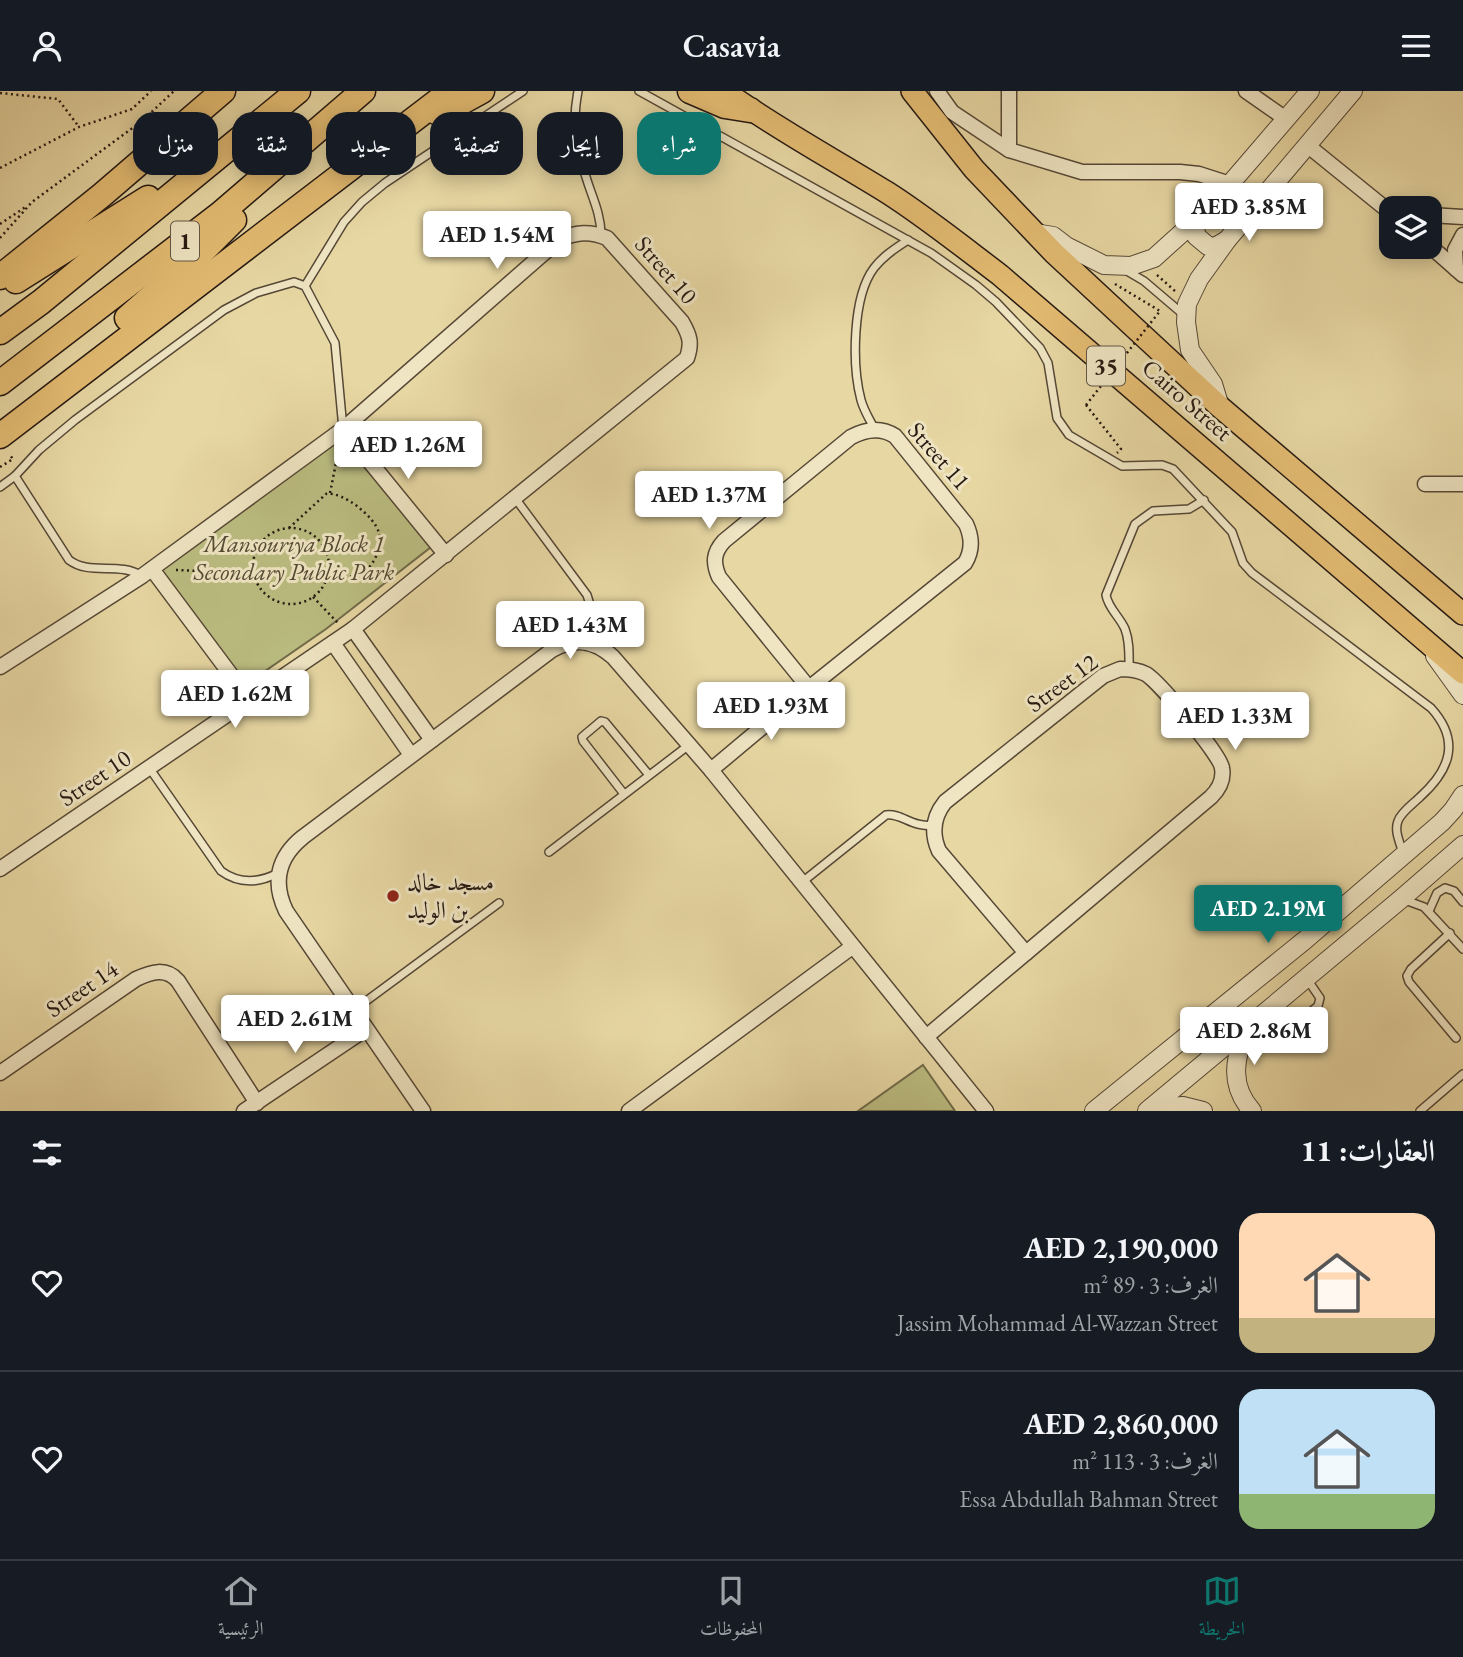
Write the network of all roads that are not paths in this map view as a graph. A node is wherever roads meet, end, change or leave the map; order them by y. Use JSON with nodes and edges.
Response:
{"nodes":[{"id":1,"x":223,"y":91,"type":"edge"},
{"id":2,"x":298,"y":91,"type":"edge"},
{"id":3,"x":363,"y":91,"type":"edge"},
{"id":4,"x":451,"y":91,"type":"edge"},
{"id":5,"x":482,"y":91,"type":"edge"},
{"id":6,"x":523,"y":91,"type":"edge"},
{"id":7,"x":578,"y":91,"type":"edge"},
{"id":8,"x":639,"y":91,"type":"edge"},
{"id":9,"x":690,"y":91,"type":"edge"},
{"id":10,"x":724,"y":91,"type":"edge"},
{"id":11,"x":912,"y":91,"type":"edge"},
{"id":12,"x":937,"y":91,"type":"edge"},
{"id":13,"x":1009,"y":91,"type":"edge"},
{"id":14,"x":1246,"y":91,"type":"edge"},
{"id":15,"x":1310,"y":91,"type":"edge"},
{"id":16,"x":1353,"y":91,"type":"edge"},
{"id":17,"x":750,"y":110,"type":"junction"},
{"id":18,"x":273,"y":112,"type":"edge"},
{"id":19,"x":418,"y":117,"type":"junction"},
{"id":20,"x":1286,"y":119,"type":"junction"},
{"id":21,"x":315,"y":133,"type":"junction"},
{"id":22,"x":232,"y":145,"type":"edge"},
{"id":23,"x":1307,"y":145,"type":"junction"},
{"id":24,"x":232,"y":147,"type":"edge"},
{"id":25,"x":1009,"y":150,"type":"junction"},
{"id":26,"x":1230,"y":184,"type":"junction"},
{"id":27,"x":1379,"y":203,"type":"edge"},
{"id":28,"x":1442,"y":216,"type":"edge"},
{"id":29,"x":1463,"y":217,"type":"edge"},
{"id":30,"x":1195,"y":221,"type":"junction"},
{"id":31,"x":1035,"y":233,"type":"junction"},
{"id":32,"x":601,"y":235,"type":"junction"},
{"id":33,"x":1463,"y":235,"type":"edge"},
{"id":34,"x":908,"y":240,"type":"junction"},
{"id":35,"x":1227,"y":240,"type":"junction"},
{"id":36,"x":1442,"y":256,"type":"edge"},
{"id":37,"x":1118,"y":266,"type":"junction"},
{"id":38,"x":1460,"y":272,"type":"edge"},
{"id":39,"x":0,"y":277,"type":"edge"},
{"id":40,"x":306,"y":286,"type":"junction"},
{"id":41,"x":0,"y":291,"type":"edge"},
{"id":42,"x":1186,"y":313,"type":"junction"},
{"id":43,"x":0,"y":332,"type":"edge"},
{"id":44,"x":0,"y":383,"type":"edge"},
{"id":45,"x":1220,"y":407,"type":"junction"},
{"id":46,"x":343,"y":429,"type":"junction"},
{"id":47,"x":0,"y":430,"type":"edge"},
{"id":48,"x":875,"y":430,"type":"junction"},
{"id":49,"x":0,"y":436,"type":"edge"},
{"id":50,"x":15,"y":476,"type":"junction"},
{"id":51,"x":1425,"y":484,"type":"dead end"},
{"id":52,"x":1463,"y":484,"type":"edge"},
{"id":53,"x":0,"y":487,"type":"edge"},
{"id":54,"x":515,"y":498,"type":"junction"},
{"id":55,"x":1204,"y":500,"type":"junction"},
{"id":56,"x":446,"y":555,"type":"junction"},
{"id":57,"x":147,"y":572,"type":"junction"},
{"id":58,"x":1463,"y":614,"type":"edge"},
{"id":59,"x":350,"y":631,"type":"junction"},
{"id":60,"x":591,"y":642,"type":"junction"},
{"id":61,"x":1425,"y":642,"type":"junction"},
{"id":62,"x":333,"y":643,"type":"junction"},
{"id":63,"x":0,"y":667,"type":"edge"},
{"id":64,"x":1129,"y":669,"type":"junction"},
{"id":65,"x":1463,"y":673,"type":"edge"},
{"id":66,"x":809,"y":688,"type":"junction"},
{"id":67,"x":1463,"y":695,"type":"edge"},
{"id":68,"x":249,"y":699,"type":"junction"},
{"id":69,"x":432,"y":740,"type":"junction"},
{"id":70,"x":689,"y":744,"type":"junction"},
{"id":71,"x":411,"y":755,"type":"junction"},
{"id":72,"x":150,"y":769,"type":"junction"},
{"id":73,"x":711,"y":770,"type":"junction"},
{"id":74,"x":649,"y":775,"type":"junction"},
{"id":75,"x":624,"y":794,"type":"junction"},
{"id":76,"x":1463,"y":795,"type":"edge"},
{"id":77,"x":933,"y":825,"type":"junction"},
{"id":78,"x":1463,"y":845,"type":"edge"},
{"id":79,"x":549,"y":852,"type":"dead end"},
{"id":80,"x":1403,"y":855,"type":"junction"},
{"id":81,"x":0,"y":869,"type":"edge"},
{"id":82,"x":278,"y":873,"type":"junction"},
{"id":83,"x":801,"y":883,"type":"junction"},
{"id":84,"x":1358,"y":896,"type":"junction"},
{"id":85,"x":1401,"y":899,"type":"junction"},
{"id":86,"x":1463,"y":902,"type":"edge"},
{"id":87,"x":499,"y":903,"type":"dead end"},
{"id":88,"x":1429,"y":911,"type":"junction"},
{"id":89,"x":1377,"y":919,"type":"junction"},
{"id":90,"x":1450,"y":933,"type":"junction"},
{"id":91,"x":852,"y":947,"type":"junction"},
{"id":92,"x":1463,"y":949,"type":"edge"},
{"id":93,"x":1026,"y":953,"type":"junction"},
{"id":94,"x":1306,"y":978,"type":"junction"},
{"id":95,"x":354,"y":1011,"type":"junction"},
{"id":96,"x":1261,"y":1015,"type":"junction"},
{"id":97,"x":366,"y":1029,"type":"junction"},
{"id":98,"x":1245,"y":1029,"type":"junction"},
{"id":99,"x":926,"y":1038,"type":"junction"},
{"id":100,"x":1456,"y":1038,"type":"dead end"},
{"id":101,"x":0,"y":1073,"type":"edge"},
{"id":102,"x":1463,"y":1074,"type":"edge"},
{"id":103,"x":252,"y":1108,"type":"edge"},
{"id":104,"x":1149,"y":1109,"type":"edge"},
{"id":105,"x":423,"y":1111,"type":"edge"},
{"id":106,"x":629,"y":1111,"type":"edge"},
{"id":107,"x":986,"y":1111,"type":"edge"},
{"id":108,"x":1094,"y":1111,"type":"edge"},
{"id":109,"x":1203,"y":1111,"type":"edge"},
{"id":110,"x":1252,"y":1111,"type":"edge"},
{"id":111,"x":1420,"y":1111,"type":"edge"}],
"edges":[{"from":1,"to":39,"type":"highway"},
{"from":2,"to":18,"type":"highway","number":"1"},
{"from":3,"to":21,"type":"highway","number":"1"},
{"from":4,"to":19,"type":"highway"},
{"from":5,"to":19,"type":"highway"},
{"from":6,"to":40,"type":"lane"},
{"from":7,"to":32,"type":"lane"},
{"from":8,"to":34,"type":"lane"},
{"from":9,"to":17,"type":"highway"},
{"from":10,"to":17,"type":"main road","name":"Cairo Street","number":"35"},
{"from":11,"to":31,"type":"main road","name":"Cairo Street","number":"35"},
{"from":12,"to":25,"type":"street"},
{"from":13,"to":25,"type":"street"},
{"from":14,"to":20,"type":"street"},
{"from":15,"to":20,"type":"street"},
{"from":16,"to":23,"type":"street"},
{"from":17,"to":61,"type":"main road","name":"Cairo Street","number":"35"},
{"from":19,"to":49,"type":"highway"},
{"from":20,"to":26,"type":"street"},
{"from":21,"to":44,"type":"highway","number":"1"},
{"from":21,"to":47,"type":"highway"},
{"from":22,"to":41,"type":"highway"},
{"from":23,"to":27,"type":"street"},
{"from":23,"to":35,"type":"street"},
{"from":24,"to":43,"type":"highway","number":"1"},
{"from":25,"to":26,"type":"street"},
{"from":26,"to":30,"type":"street"},
{"from":28,"to":29,"type":"street"},
{"from":30,"to":35,"type":"street"},
{"from":30,"to":37,"type":"street"},
{"from":31,"to":37,"type":"street"},
{"from":31,"to":45,"type":"main road","name":"Cairo Street","number":"35"},
{"from":32,"to":46,"type":"street","name":"Street 10"},
{"from":32,"to":54,"type":"street","name":"Street 10"},
{"from":33,"to":38,"type":"street"},
{"from":34,"to":48,"type":"lane"},
{"from":34,"to":55,"type":"lane"},
{"from":35,"to":42,"type":"street"},
{"from":36,"to":38,"type":"street"},
{"from":37,"to":42,"type":"lane"},
{"from":40,"to":46,"type":"lane"},
{"from":40,"to":50,"type":"lane"},
{"from":42,"to":45,"type":"street"},
{"from":45,"to":58,"type":"main road","name":"Cairo Street","number":"35"},
{"from":46,"to":56,"type":"street"},
{"from":46,"to":57,"type":"street","name":"Street 10"},
{"from":48,"to":66,"type":"street","name":"Street 11"},
{"from":48,"to":66,"type":"street","name":"Street 11"},
{"from":50,"to":53,"type":"lane"},
{"from":50,"to":57,"type":"lane"},
{"from":51,"to":52,"type":"street"},
{"from":54,"to":56,"type":"street","name":"Street 10"},
{"from":54,"to":60,"type":"lane"},
{"from":55,"to":64,"type":"lane"},
{"from":55,"to":80,"type":"lane"},
{"from":56,"to":59,"type":"street","name":"Street 10"},
{"from":57,"to":63,"type":"street","name":"Street 10"},
{"from":57,"to":68,"type":"street"},
{"from":59,"to":62,"type":"street","name":"Street 10"},
{"from":59,"to":69,"type":"street"},
{"from":60,"to":69,"type":"street"},
{"from":60,"to":70,"type":"street"},
{"from":61,"to":65,"type":"main road","name":"Cairo Street","number":"35"},
{"from":61,"to":67,"type":"street"},
{"from":62,"to":68,"type":"street","name":"Street 10"},
{"from":62,"to":71,"type":"street"},
{"from":64,"to":77,"type":"street","name":"Street 12"},
{"from":64,"to":93,"type":"street","name":"Street 12"},
{"from":66,"to":73,"type":"street","name":"Street 11"},
{"from":68,"to":72,"type":"street","name":"Street 10"},
{"from":69,"to":71,"type":"street"},
{"from":70,"to":73,"type":"street"},
{"from":70,"to":74,"type":"lane"},
{"from":71,"to":82,"type":"street"},
{"from":72,"to":81,"type":"street","name":"Street 10"},
{"from":72,"to":82,"type":"lane"},
{"from":73,"to":83,"type":"street"},
{"from":74,"to":75,"type":"lane"},
{"from":74,"to":75,"type":"lane"},
{"from":75,"to":79,"type":"lane"},
{"from":76,"to":80,"type":"street"},
{"from":77,"to":83,"type":"lane"},
{"from":77,"to":93,"type":"street"},
{"from":78,"to":85,"type":"street"},
{"from":80,"to":84,"type":"street"},
{"from":82,"to":95,"type":"street"},
{"from":83,"to":91,"type":"street"},
{"from":84,"to":89,"type":"street"},
{"from":84,"to":108,"type":"street"},
{"from":85,"to":88,"type":"lane"},
{"from":85,"to":89,"type":"street"},
{"from":86,"to":88,"type":"lane"},
{"from":87,"to":95,"type":"lane"},
{"from":88,"to":90,"type":"lane"},
{"from":89,"to":94,"type":"street"},
{"from":90,"to":92,"type":"lane"},
{"from":90,"to":100,"type":"lane"},
{"from":91,"to":99,"type":"street"},
{"from":91,"to":106,"type":"street"},
{"from":93,"to":99,"type":"street","name":"Street 12"},
{"from":94,"to":96,"type":"street"},
{"from":94,"to":96,"type":"lane"},
{"from":95,"to":97,"type":"street"},
{"from":96,"to":98,"type":"street"},
{"from":97,"to":103,"type":"street","name":"Street 14"},
{"from":97,"to":105,"type":"street"},
{"from":98,"to":104,"type":"street"},
{"from":98,"to":110,"type":"street"},
{"from":99,"to":107,"type":"street"},
{"from":101,"to":103,"type":"street","name":"Street 14"},
{"from":102,"to":111,"type":"lane"},
{"from":104,"to":109,"type":"street"}]}
